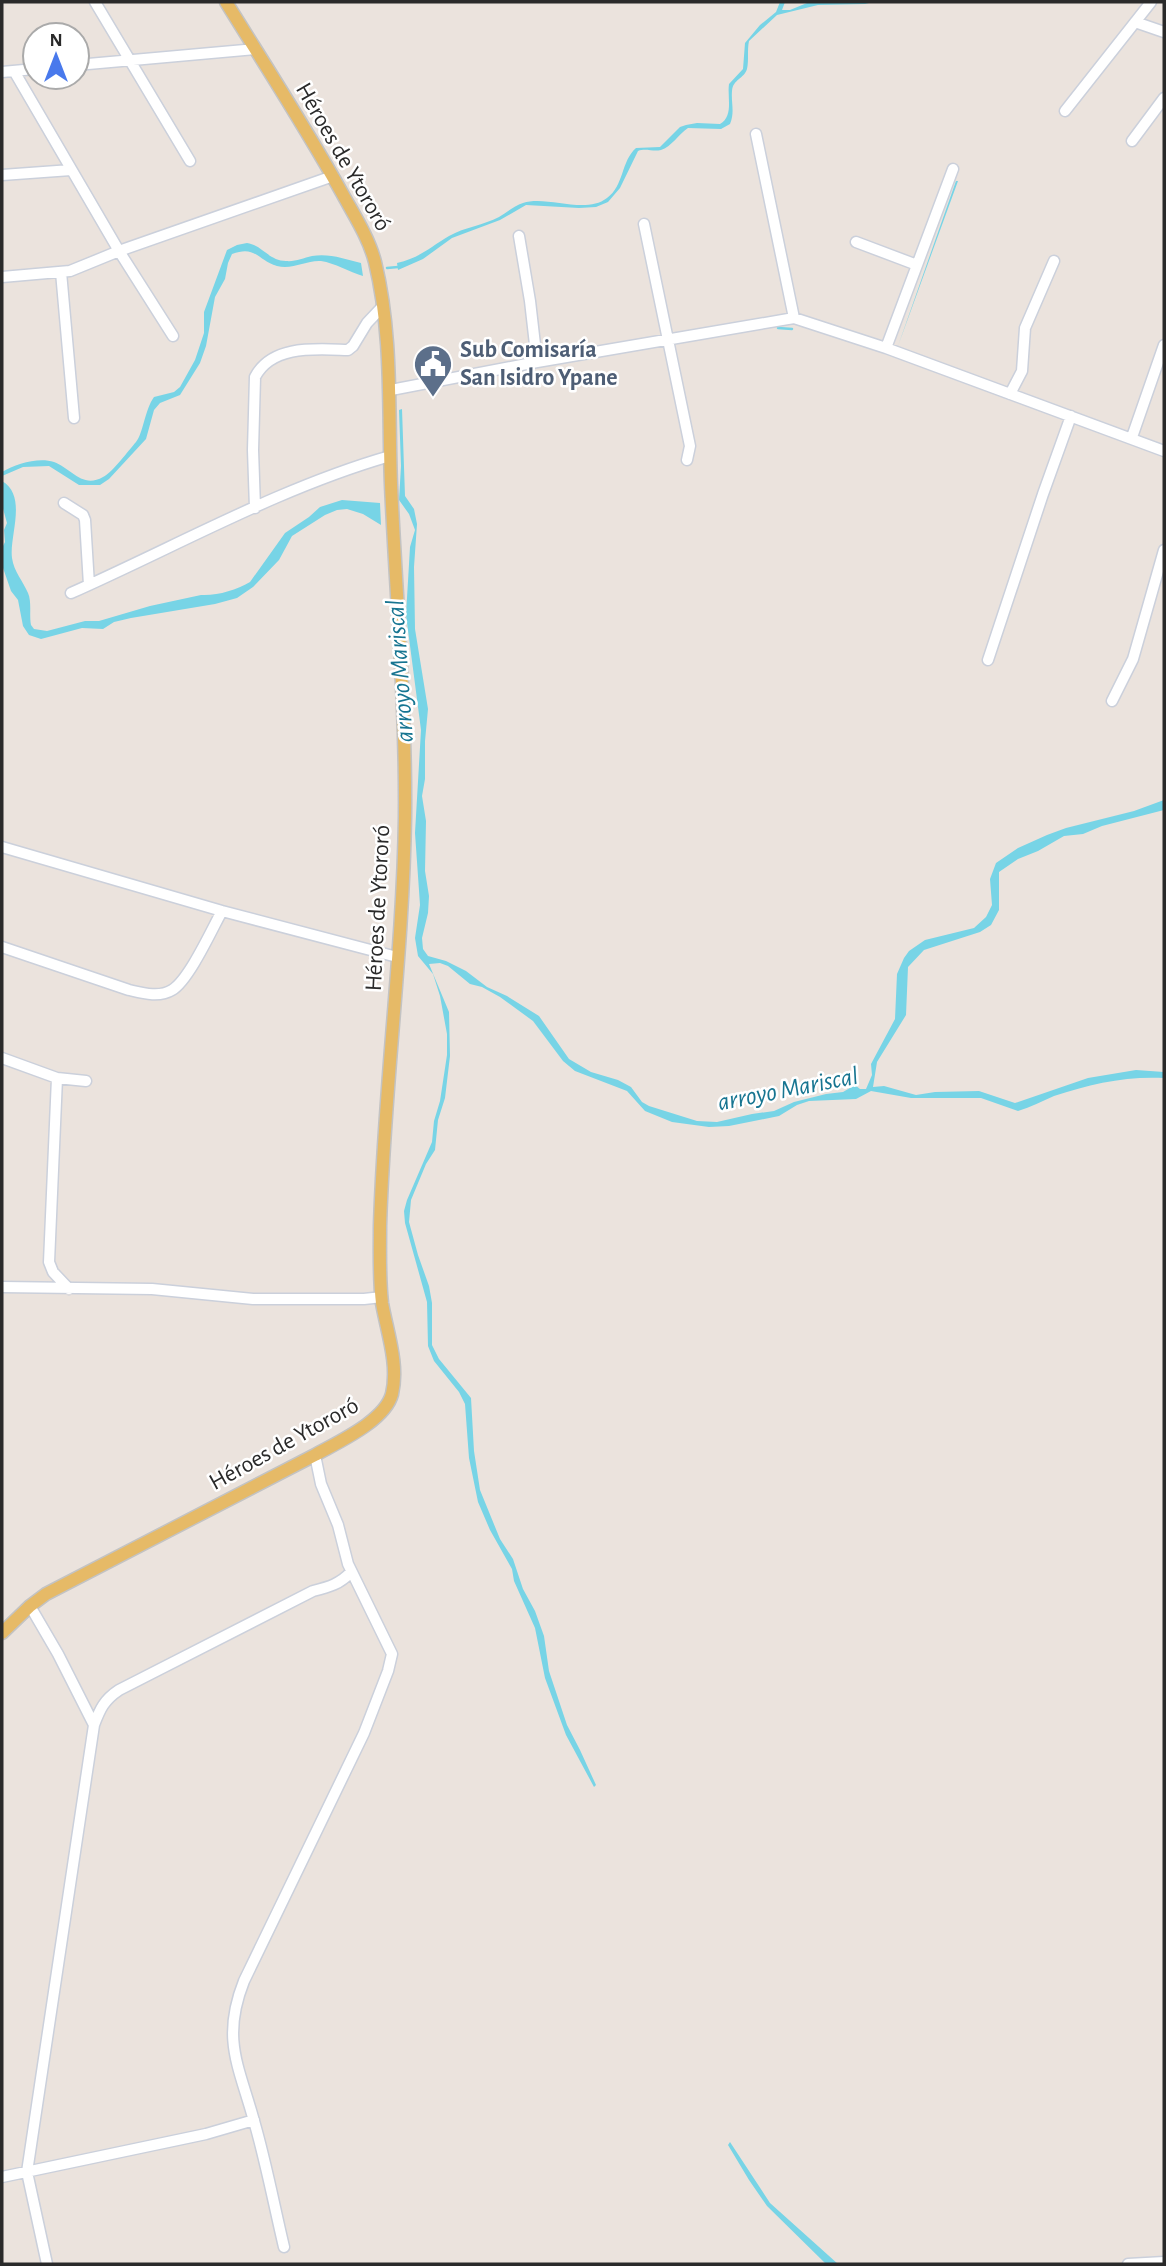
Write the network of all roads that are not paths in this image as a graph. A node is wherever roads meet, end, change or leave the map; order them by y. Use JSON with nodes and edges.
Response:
{"nodes":[{"id":1,"x":96,"y":2,"type":"edge"},
{"id":2,"x":226,"y":2,"type":"edge"},
{"id":3,"x":1151,"y":2,"type":"edge"},
{"id":4,"x":1135,"y":22,"type":"junction"},
{"id":5,"x":1164,"y":32,"type":"edge"},
{"id":6,"x":256,"y":49,"type":"junction"},
{"id":7,"x":129,"y":60,"type":"junction"},
{"id":8,"x":91,"y":64,"type":"edge"},
{"id":9,"x":21,"y":70,"type":"edge"},
{"id":10,"x":14,"y":71,"type":"junction"},
{"id":11,"x":2,"y":72,"type":"edge"},
{"id":12,"x":1164,"y":97,"type":"edge"},
{"id":13,"x":1065,"y":111,"type":"dead end"},
{"id":14,"x":755,"y":134,"type":"dead end"},
{"id":15,"x":1132,"y":141,"type":"dead end"},
{"id":16,"x":190,"y":161,"type":"dead end"},
{"id":17,"x":71,"y":170,"type":"junction"},
{"id":18,"x":953,"y":170,"type":"dead end"},
{"id":19,"x":2,"y":175,"type":"edge"},
{"id":20,"x":333,"y":176,"type":"junction"},
{"id":21,"x":645,"y":224,"type":"dead end"},
{"id":22,"x":519,"y":236,"type":"dead end"},
{"id":23,"x":856,"y":242,"type":"dead end"},
{"id":24,"x":119,"y":251,"type":"junction"},
{"id":25,"x":1054,"y":261,"type":"dead end"},
{"id":26,"x":917,"y":265,"type":"junction"},
{"id":27,"x":61,"y":272,"type":"junction"},
{"id":28,"x":2,"y":278,"type":"edge"},
{"id":29,"x":383,"y":306,"type":"junction"},
{"id":30,"x":794,"y":318,"type":"junction"},
{"id":31,"x":173,"y":336,"type":"dead end"},
{"id":32,"x":668,"y":339,"type":"junction"},
{"id":33,"x":1164,"y":345,"type":"edge"},
{"id":34,"x":886,"y":348,"type":"junction"},
{"id":35,"x":537,"y":362,"type":"junction"},
{"id":36,"x":391,"y":390,"type":"junction"},
{"id":37,"x":1010,"y":394,"type":"junction"},
{"id":38,"x":1071,"y":416,"type":"junction"},
{"id":39,"x":75,"y":418,"type":"dead end"},
{"id":40,"x":1132,"y":437,"type":"junction"},
{"id":41,"x":1164,"y":451,"type":"edge"},
{"id":42,"x":390,"y":456,"type":"junction"},
{"id":43,"x":687,"y":460,"type":"dead end"},
{"id":44,"x":64,"y":503,"type":"dead end"},
{"id":45,"x":255,"y":508,"type":"junction"},
{"id":46,"x":1164,"y":550,"type":"edge"},
{"id":47,"x":89,"y":585,"type":"junction"},
{"id":48,"x":71,"y":593,"type":"dead end"},
{"id":49,"x":988,"y":660,"type":"dead end"},
{"id":50,"x":1112,"y":701,"type":"dead end"},
{"id":51,"x":2,"y":847,"type":"edge"},
{"id":52,"x":222,"y":911,"type":"junction"},
{"id":53,"x":2,"y":947,"type":"edge"},
{"id":54,"x":397,"y":957,"type":"junction"},
{"id":55,"x":2,"y":1058,"type":"edge"},
{"id":56,"x":57,"y":1078,"type":"junction"},
{"id":57,"x":86,"y":1082,"type":"dead end"},
{"id":58,"x":2,"y":1287,"type":"edge"},
{"id":59,"x":69,"y":1289,"type":"junction"},
{"id":60,"x":382,"y":1297,"type":"junction"},
{"id":61,"x":315,"y":1455,"type":"junction"},
{"id":62,"x":351,"y":1572,"type":"junction"},
{"id":63,"x":30,"y":1606,"type":"junction"},
{"id":64,"x":2,"y":1633,"type":"edge"},
{"id":65,"x":94,"y":1726,"type":"junction"},
{"id":66,"x":254,"y":2120,"type":"junction"},
{"id":67,"x":27,"y":2172,"type":"junction"},
{"id":68,"x":2,"y":2177,"type":"edge"},
{"id":69,"x":284,"y":2246,"type":"dead end"},
{"id":70,"x":1164,"y":2262,"type":"edge"},
{"id":71,"x":47,"y":2264,"type":"edge"},
{"id":72,"x":1128,"y":2264,"type":"edge"}],
"edges":[{"from":1,"to":7,"type":"street"},
{"from":2,"to":6,"type":"main road","name":"Héroes de Ytororó"},
{"from":3,"to":4,"type":"street"},
{"from":4,"to":5,"type":"street"},
{"from":4,"to":13,"type":"street"},
{"from":6,"to":7,"type":"street"},
{"from":6,"to":20,"type":"main road","name":"Héroes de Ytororó"},
{"from":7,"to":8,"type":"street"},
{"from":7,"to":16,"type":"street"},
{"from":9,"to":10,"type":"street"},
{"from":10,"to":11,"type":"street"},
{"from":10,"to":17,"type":"street"},
{"from":12,"to":15,"type":"street"},
{"from":14,"to":30,"type":"street"},
{"from":17,"to":19,"type":"street"},
{"from":17,"to":24,"type":"street"},
{"from":18,"to":26,"type":"street"},
{"from":20,"to":24,"type":"street"},
{"from":20,"to":29,"type":"main road","name":"Héroes de Ytororó"},
{"from":21,"to":32,"type":"street"},
{"from":22,"to":35,"type":"street"},
{"from":23,"to":26,"type":"street"},
{"from":24,"to":27,"type":"street"},
{"from":24,"to":31,"type":"street"},
{"from":25,"to":37,"type":"street"},
{"from":26,"to":34,"type":"street"},
{"from":27,"to":28,"type":"street"},
{"from":27,"to":39,"type":"street"},
{"from":29,"to":36,"type":"main road","name":"Héroes de Ytororó"},
{"from":29,"to":45,"type":"street"},
{"from":30,"to":32,"type":"street"},
{"from":30,"to":34,"type":"street"},
{"from":32,"to":35,"type":"street"},
{"from":32,"to":43,"type":"street"},
{"from":33,"to":40,"type":"street"},
{"from":34,"to":37,"type":"street"},
{"from":35,"to":36,"type":"street"},
{"from":36,"to":42,"type":"main road","name":"Héroes de Ytororó"},
{"from":37,"to":38,"type":"street"},
{"from":38,"to":40,"type":"street"},
{"from":38,"to":49,"type":"street"},
{"from":40,"to":41,"type":"street"},
{"from":42,"to":45,"type":"street"},
{"from":42,"to":54,"type":"main road","name":"Héroes de Ytororó"},
{"from":44,"to":47,"type":"street"},
{"from":45,"to":47,"type":"street"},
{"from":46,"to":50,"type":"street"},
{"from":47,"to":48,"type":"street"},
{"from":51,"to":52,"type":"street"},
{"from":52,"to":53,"type":"street"},
{"from":52,"to":54,"type":"street"},
{"from":54,"to":60,"type":"main road","name":"Héroes de Ytororó"},
{"from":55,"to":56,"type":"street"},
{"from":56,"to":57,"type":"street"},
{"from":56,"to":59,"type":"street"},
{"from":58,"to":59,"type":"street"},
{"from":59,"to":60,"type":"street"},
{"from":60,"to":61,"type":"main road","name":"Héroes de Ytororó"},
{"from":61,"to":62,"type":"street"},
{"from":61,"to":63,"type":"main road","name":"Héroes de Ytororó"},
{"from":62,"to":65,"type":"street"},
{"from":62,"to":66,"type":"street"},
{"from":63,"to":64,"type":"main road","name":"Héroes de Ytororó"},
{"from":63,"to":65,"type":"street"},
{"from":65,"to":67,"type":"street"},
{"from":66,"to":67,"type":"street"},
{"from":66,"to":69,"type":"street"},
{"from":67,"to":68,"type":"street"},
{"from":67,"to":71,"type":"street"},
{"from":70,"to":72,"type":"street"}]}
